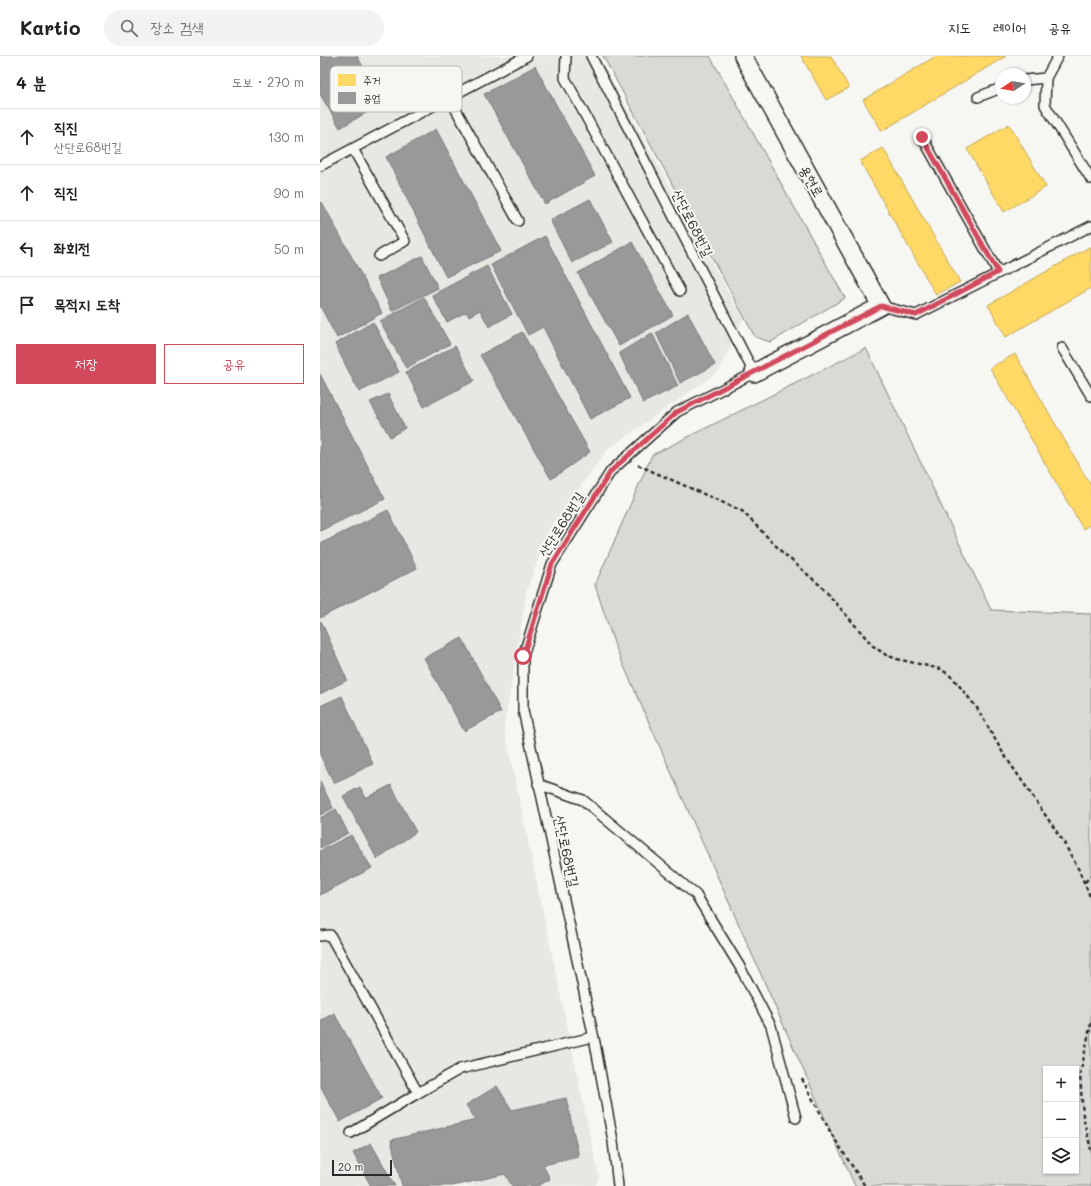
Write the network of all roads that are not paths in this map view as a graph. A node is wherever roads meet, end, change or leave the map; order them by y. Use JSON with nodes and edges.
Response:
{"nodes":[{"id":1,"x":527,"y":56,"type":"edge"},
{"id":2,"x":566,"y":56,"type":"edge"},
{"id":3,"x":591,"y":56,"type":"edge"},
{"id":4,"x":743,"y":56,"type":"edge"},
{"id":5,"x":1058,"y":56,"type":"edge"},
{"id":6,"x":1046,"y":78,"type":"junction"},
{"id":7,"x":1031,"y":79,"type":"edge"},
{"id":8,"x":462,"y":90,"type":"edge"},
{"id":9,"x":995,"y":90,"type":"edge"},
{"id":10,"x":978,"y":97,"type":"dead end"},
{"id":11,"x":421,"y":112,"type":"edge"},
{"id":12,"x":457,"y":112,"type":"edge"},
{"id":13,"x":922,"y":137,"type":"dead end"},
{"id":14,"x":353,"y":149,"type":"junction"},
{"id":15,"x":320,"y":166,"type":"edge"},
{"id":16,"x":1091,"y":180,"type":"edge"},
{"id":17,"x":518,"y":221,"type":"dead end"},
{"id":18,"x":1091,"y":226,"type":"edge"},
{"id":19,"x":379,"y":256,"type":"dead end"},
{"id":20,"x":998,"y":272,"type":"junction"},
{"id":21,"x":680,"y":291,"type":"dead end"},
{"id":22,"x":881,"y":306,"type":"junction"},
{"id":23,"x":1062,"y":348,"type":"dead end"},
{"id":24,"x":754,"y":372,"type":"junction"},
{"id":25,"x":1091,"y":396,"type":"edge"},
{"id":26,"x":538,"y":784,"type":"junction"},
{"id":27,"x":320,"y":936,"type":"edge"},
{"id":28,"x":593,"y":1037,"type":"junction"},
{"id":29,"x":418,"y":1093,"type":"junction"},
{"id":30,"x":796,"y":1118,"type":"dead end"},
{"id":31,"x":351,"y":1133,"type":"dead end"},
{"id":32,"x":618,"y":1186,"type":"edge"}],
"edges":[{"from":1,"to":8,"type":"lane"},
{"from":2,"to":21,"type":"lane"},
{"from":3,"to":24,"type":"lane","name":"산단로68번길"},
{"from":4,"to":22,"type":"street","name":"용현로"},
{"from":5,"to":6,"type":"lane"},
{"from":6,"to":7,"type":"lane"},
{"from":6,"to":16,"type":"lane"},
{"from":9,"to":10,"type":"lane"},
{"from":11,"to":14,"type":"lane"},
{"from":12,"to":17,"type":"lane"},
{"from":13,"to":20,"type":"lane"},
{"from":14,"to":15,"type":"lane"},
{"from":14,"to":19,"type":"lane"},
{"from":18,"to":20,"type":"lane"},
{"from":20,"to":22,"type":"lane"},
{"from":22,"to":24,"type":"street"},
{"from":23,"to":25,"type":"lane"},
{"from":24,"to":26,"type":"lane","name":"산단로68번길"},
{"from":26,"to":28,"type":"lane","name":"산단로68번길"},
{"from":26,"to":30,"type":"lane"},
{"from":27,"to":29,"type":"lane"},
{"from":28,"to":29,"type":"lane"},
{"from":28,"to":32,"type":"lane","name":"산단로68번길"},
{"from":29,"to":31,"type":"lane"}]}
